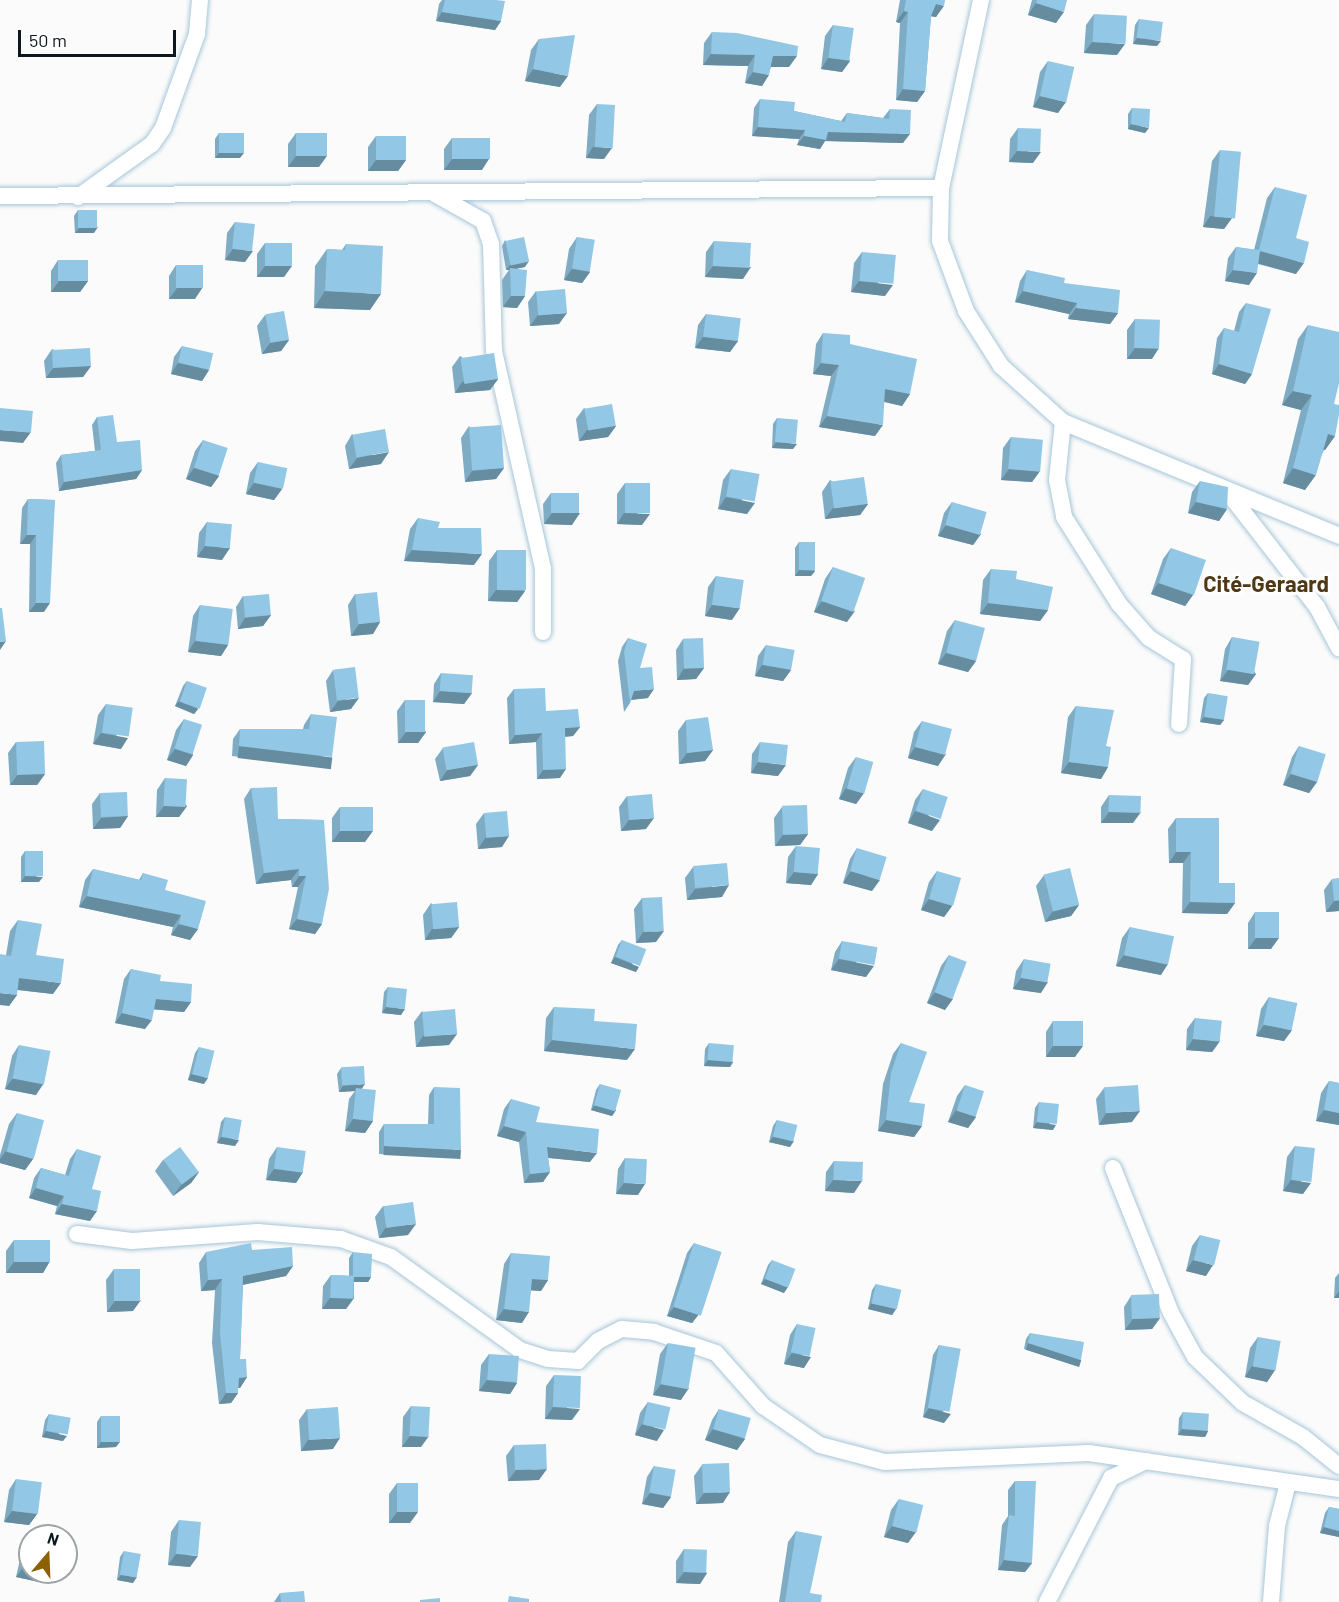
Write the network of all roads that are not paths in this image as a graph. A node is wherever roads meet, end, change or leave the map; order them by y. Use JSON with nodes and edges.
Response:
{"nodes":[{"id":1,"x":200,"y":0,"type":"edge"},
{"id":2,"x":981,"y":0,"type":"edge"},
{"id":3,"x":941,"y":189,"type":"junction"},
{"id":4,"x":435,"y":194,"type":"junction"},
{"id":5,"x":0,"y":196,"type":"edge"},
{"id":6,"x":78,"y":196,"type":"junction"},
{"id":7,"x":1063,"y":422,"type":"junction"},
{"id":8,"x":1229,"y":493,"type":"junction"},
{"id":9,"x":1339,"y":536,"type":"edge"},
{"id":10,"x":543,"y":632,"type":"dead end"},
{"id":11,"x":1339,"y":648,"type":"edge"},
{"id":12,"x":1179,"y":724,"type":"dead end"},
{"id":13,"x":1113,"y":1168,"type":"dead end"},
{"id":14,"x":76,"y":1234,"type":"dead end"},
{"id":15,"x":1147,"y":1460,"type":"junction"},
{"id":16,"x":1339,"y":1466,"type":"edge"},
{"id":17,"x":1288,"y":1483,"type":"junction"},
{"id":18,"x":1339,"y":1489,"type":"edge"},
{"id":19,"x":1047,"y":1602,"type":"edge"},
{"id":20,"x":1271,"y":1602,"type":"edge"}],
"edges":[{"from":1,"to":6,"type":"street"},
{"from":2,"to":3,"type":"street"},
{"from":3,"to":4,"type":"street"},
{"from":3,"to":7,"type":"street"},
{"from":4,"to":6,"type":"street"},
{"from":4,"to":10,"type":"street"},
{"from":5,"to":6,"type":"street"},
{"from":7,"to":8,"type":"street"},
{"from":7,"to":12,"type":"street"},
{"from":8,"to":9,"type":"street"},
{"from":8,"to":11,"type":"street"},
{"from":13,"to":16,"type":"street"},
{"from":14,"to":15,"type":"street"},
{"from":15,"to":17,"type":"street"},
{"from":15,"to":19,"type":"street"},
{"from":17,"to":18,"type":"street"},
{"from":17,"to":20,"type":"street"}]}
